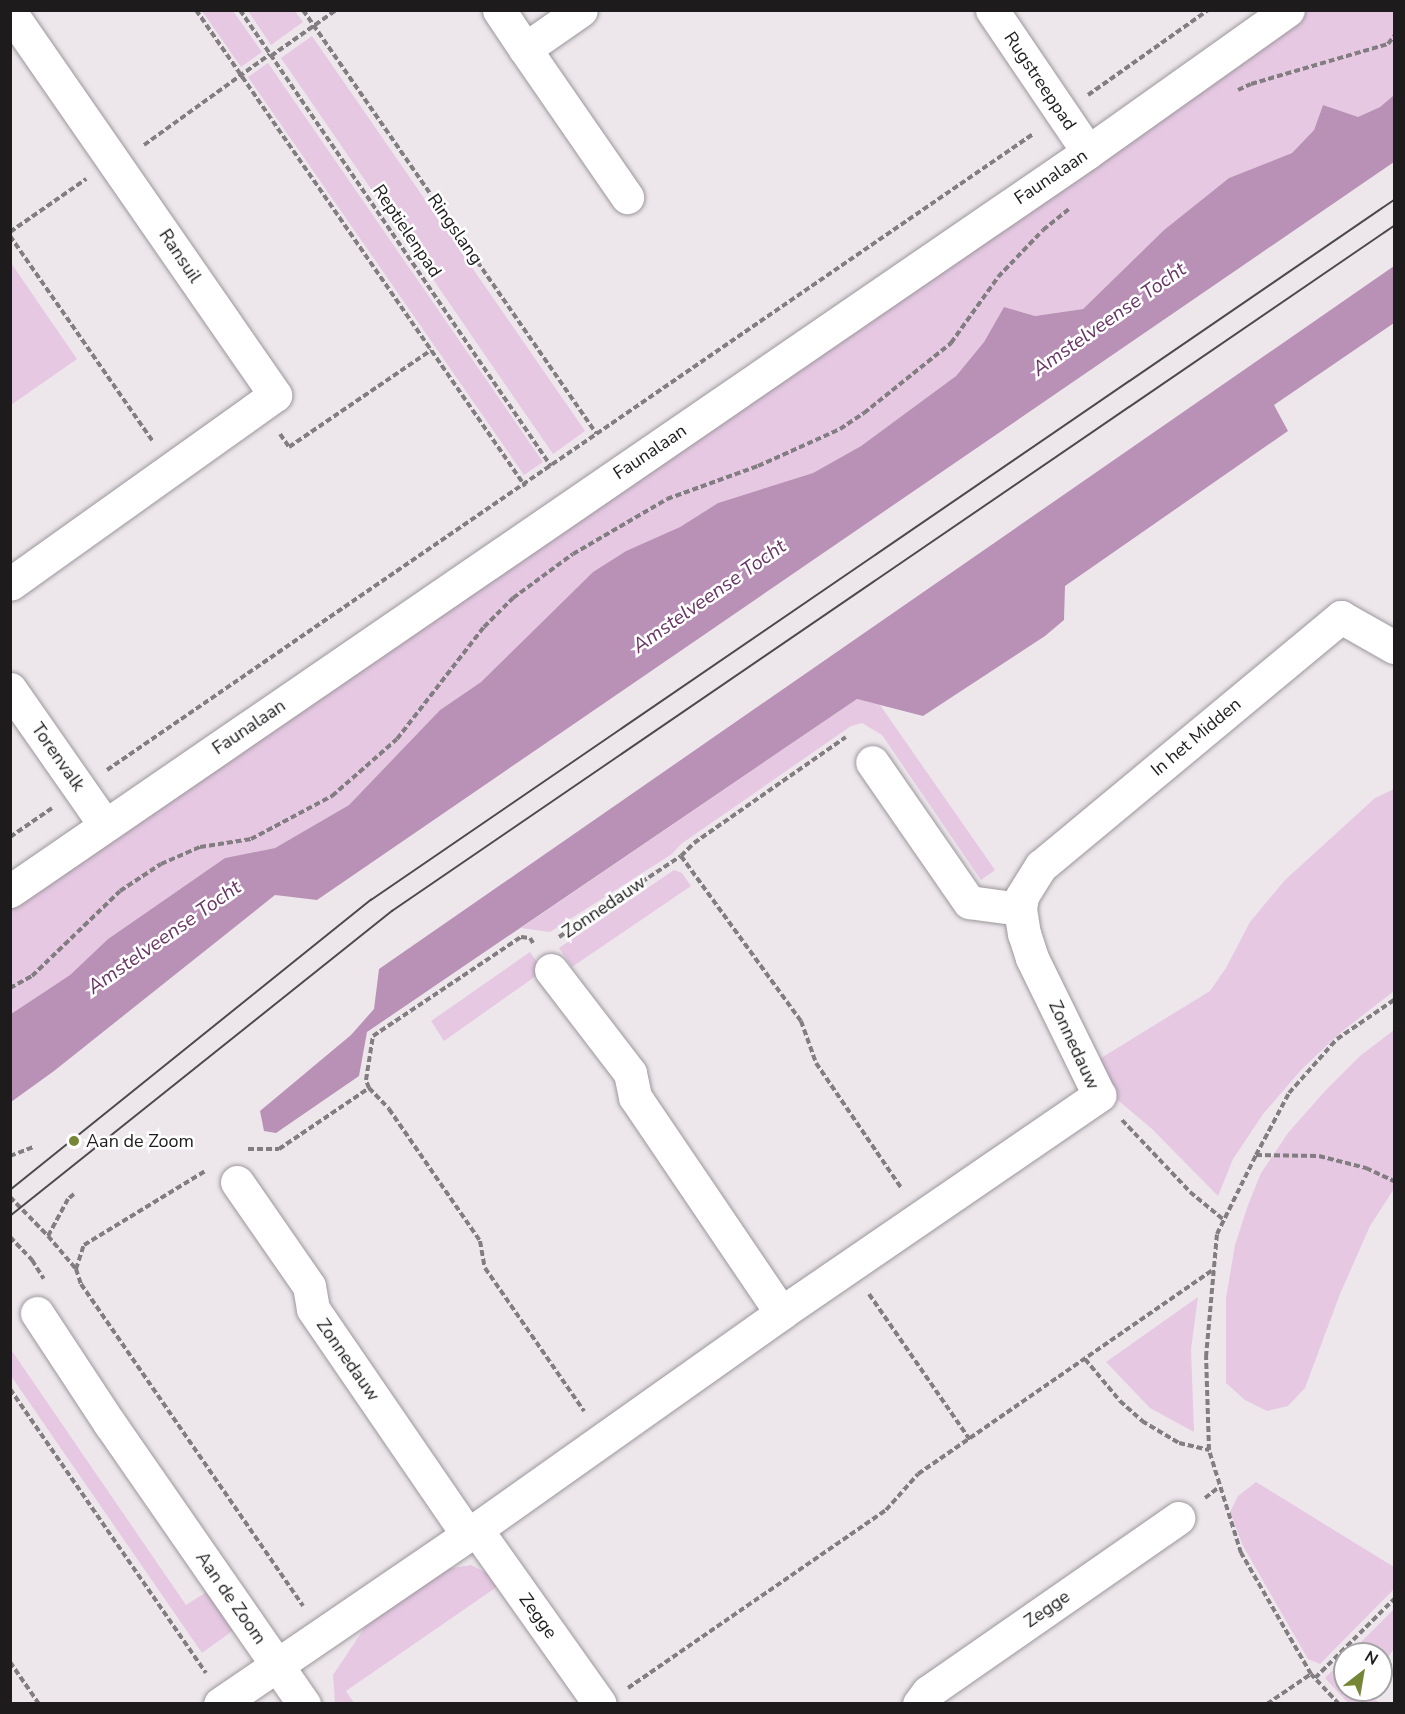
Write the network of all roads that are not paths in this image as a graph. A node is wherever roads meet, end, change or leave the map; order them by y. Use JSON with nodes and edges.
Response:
{"nodes":[{"id":1,"x":499,"y":10,"type":"edge"},
{"id":2,"x":581,"y":10,"type":"edge"},
{"id":3,"x":992,"y":10,"type":"edge"},
{"id":4,"x":1288,"y":10,"type":"edge"},
{"id":5,"x":10,"y":12,"type":"edge"},
{"id":6,"x":525,"y":49,"type":"junction"},
{"id":7,"x":1088,"y":152,"type":"junction"},
{"id":8,"x":627,"y":197,"type":"dead end"},
{"id":9,"x":10,"y":584,"type":"edge"},
{"id":10,"x":1395,"y":648,"type":"edge"},
{"id":11,"x":10,"y":689,"type":"edge"},
{"id":12,"x":872,"y":762,"type":"dead end"},
{"id":13,"x":105,"y":825,"type":"junction"},
{"id":14,"x":10,"y":891,"type":"edge"},
{"id":15,"x":1020,"y":909,"type":"junction"},
{"id":16,"x":548,"y":950,"type":"road end"},
{"id":17,"x":225,"y":1175,"type":"road end"},
{"id":18,"x":781,"y":1312,"type":"junction"},
{"id":19,"x":37,"y":1313,"type":"dead end"},
{"id":20,"x":1178,"y":1518,"type":"dead end"},
{"id":21,"x":472,"y":1532,"type":"junction"},
{"id":22,"x":277,"y":1664,"type":"junction"},
{"id":23,"x":215,"y":1692,"type":"edge"},
{"id":24,"x":612,"y":1697,"type":"edge"},
{"id":25,"x":304,"y":1704,"type":"edge"},
{"id":26,"x":919,"y":1704,"type":"edge"}],
"edges":[{"from":1,"to":6,"type":"street"},
{"from":2,"to":6,"type":"street"},
{"from":3,"to":7,"type":"street","name":"Rugstreeppad"},
{"from":4,"to":7,"type":"street","name":"Faunalaan"},
{"from":5,"to":9,"type":"street","name":"Ransuil"},
{"from":6,"to":8,"type":"street"},
{"from":7,"to":13,"type":"street","name":"Faunalaan"},
{"from":10,"to":15,"type":"street","name":"In het Midden"},
{"from":11,"to":13,"type":"street","name":"Torenvalk"},
{"from":12,"to":15,"type":"street"},
{"from":13,"to":14,"type":"street","name":"Faunalaan"},
{"from":15,"to":18,"type":"street","name":"Zonnedauw"},
{"from":16,"to":18,"type":"street"},
{"from":17,"to":21,"type":"street","name":"Zonnedauw"},
{"from":18,"to":21,"type":"street","name":"Zonnedauw"},
{"from":19,"to":22,"type":"street","name":"Aan de Zoom"},
{"from":20,"to":26,"type":"street","name":"Zegge"},
{"from":21,"to":22,"type":"street","name":"Zonnedauw"},
{"from":21,"to":24,"type":"street","name":"Zegge"},
{"from":22,"to":23,"type":"street","name":"Zonnedauw"},
{"from":22,"to":25,"type":"street","name":"Aan de Zoom"}]}
